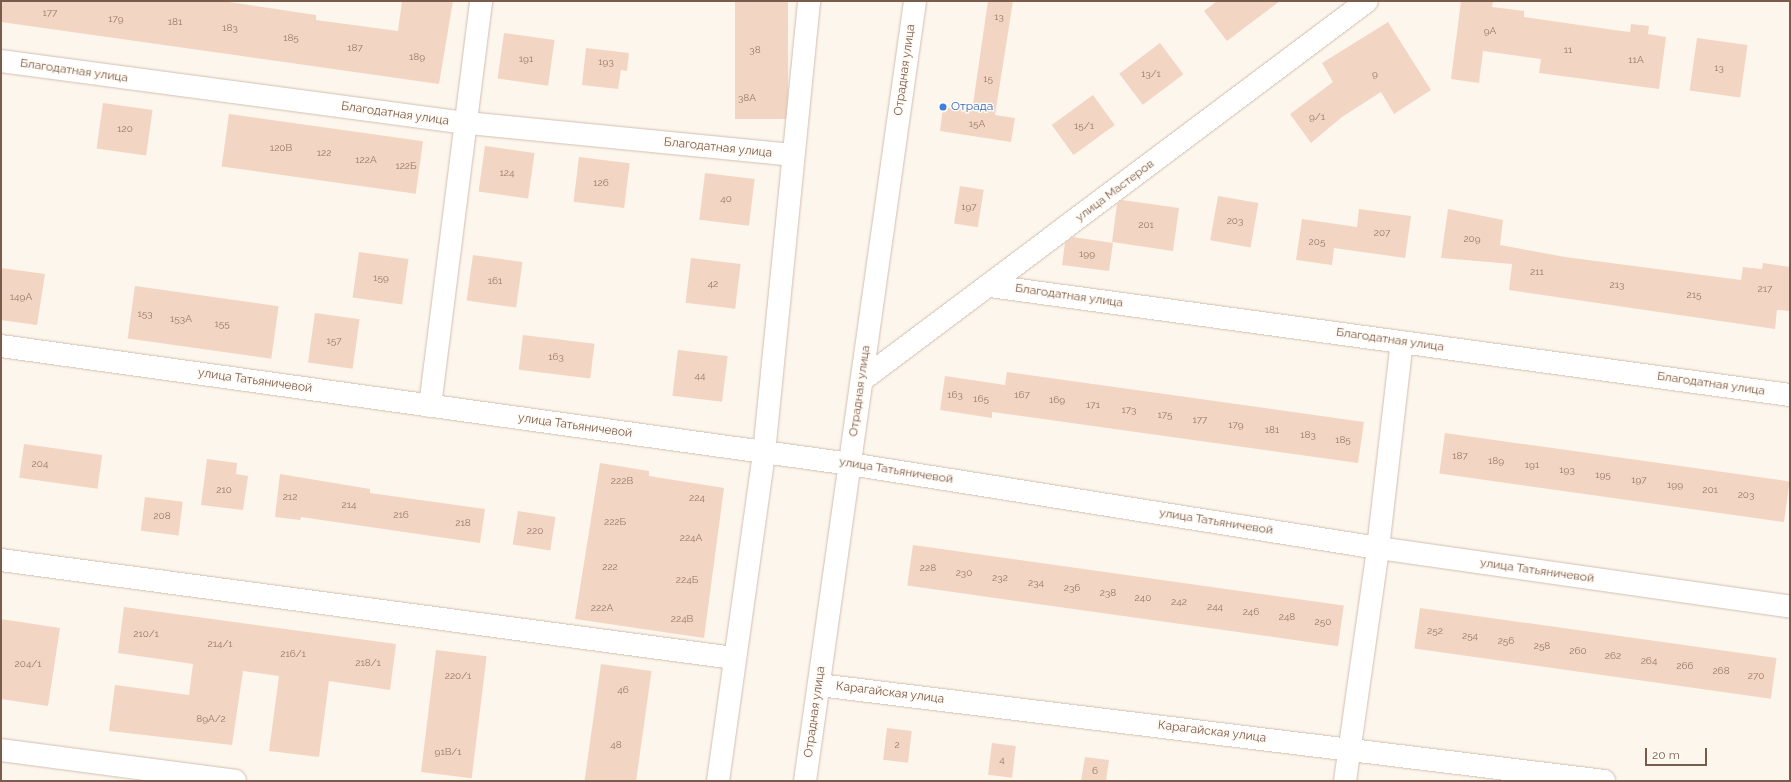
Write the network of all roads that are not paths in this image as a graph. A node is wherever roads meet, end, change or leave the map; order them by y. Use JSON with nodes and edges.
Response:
{"nodes":[{"id":1,"x":481,"y":1,"type":"edge"},
{"id":2,"x":809,"y":1,"type":"edge"},
{"id":3,"x":915,"y":1,"type":"edge"},
{"id":4,"x":1367,"y":1,"type":"edge"},
{"id":5,"x":1,"y":61,"type":"edge"},
{"id":6,"x":467,"y":123,"type":"junction"},
{"id":7,"x":791,"y":155,"type":"junction"},
{"id":8,"x":990,"y":286,"type":"junction"},
{"id":9,"x":1402,"y":342,"type":"junction"},
{"id":10,"x":1,"y":346,"type":"edge"},
{"id":11,"x":862,"y":380,"type":"junction"},
{"id":12,"x":1790,"y":395,"type":"edge"},
{"id":13,"x":430,"y":406,"type":"junction"},
{"id":14,"x":764,"y":453,"type":"junction"},
{"id":15,"x":850,"y":464,"type":"junction"},
{"id":16,"x":1378,"y":548,"type":"junction"},
{"id":17,"x":1,"y":560,"type":"edge"},
{"id":18,"x":1790,"y":607,"type":"edge"},
{"id":19,"x":734,"y":658,"type":"junction"},
{"id":20,"x":819,"y":685,"type":"junction"},
{"id":21,"x":1349,"y":749,"type":"junction"},
{"id":22,"x":1,"y":750,"type":"edge"},
{"id":23,"x":235,"y":781,"type":"edge"},
{"id":24,"x":718,"y":781,"type":"edge"},
{"id":25,"x":805,"y":781,"type":"edge"},
{"id":26,"x":1345,"y":781,"type":"edge"},
{"id":27,"x":1604,"y":781,"type":"edge"}],
"edges":[{"from":1,"to":6,"type":"street"},
{"from":2,"to":7,"type":"street"},
{"from":3,"to":11,"type":"street","name":"Отрадная улица"},
{"from":4,"to":8,"type":"street","name":"улица Мастеров"},
{"from":5,"to":6,"type":"street","name":"Благодатная улица"},
{"from":6,"to":7,"type":"street","name":"Благодатная улица"},
{"from":6,"to":13,"type":"street"},
{"from":7,"to":14,"type":"street"},
{"from":8,"to":9,"type":"street","name":"Благодатная улица"},
{"from":8,"to":11,"type":"street","name":"улица Мастеров"},
{"from":9,"to":12,"type":"street","name":"Благодатная улица"},
{"from":9,"to":16,"type":"street"},
{"from":10,"to":13,"type":"street","name":"улица Татьяничевой"},
{"from":11,"to":15,"type":"street","name":"Отрадная улица"},
{"from":13,"to":14,"type":"street","name":"улица Татьяничевой"},
{"from":14,"to":15,"type":"street","name":"улица Татьяничевой"},
{"from":14,"to":19,"type":"street"},
{"from":15,"to":16,"type":"street","name":"улица Татьяничевой"},
{"from":15,"to":20,"type":"street","name":"Отрадная улица"},
{"from":16,"to":18,"type":"street","name":"улица Татьяничевой"},
{"from":16,"to":21,"type":"street"},
{"from":17,"to":19,"type":"street"},
{"from":19,"to":24,"type":"street"},
{"from":20,"to":21,"type":"street","name":"Карагайская улица"},
{"from":20,"to":25,"type":"street","name":"Отрадная улица"},
{"from":21,"to":26,"type":"street"},
{"from":21,"to":27,"type":"street","name":"Карагайская улица"},
{"from":22,"to":23,"type":"street"}]}
